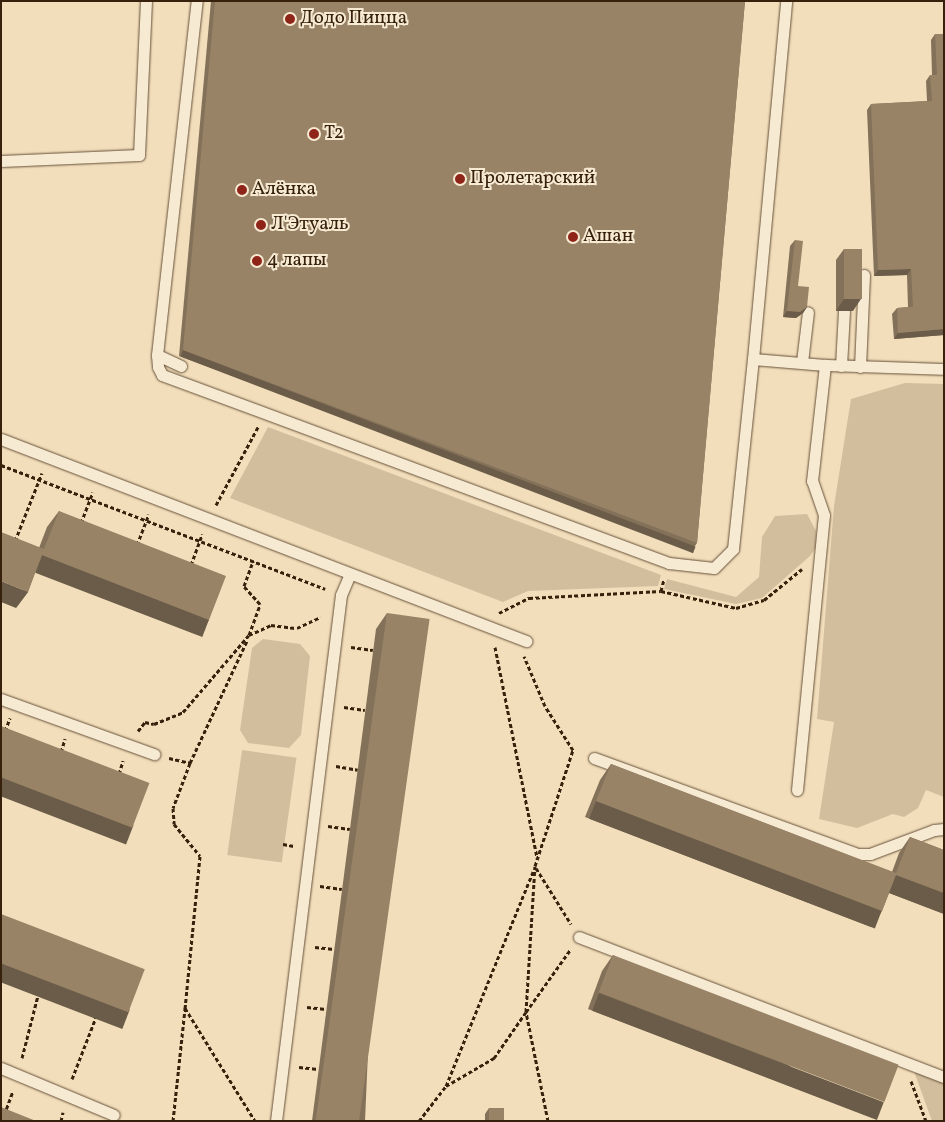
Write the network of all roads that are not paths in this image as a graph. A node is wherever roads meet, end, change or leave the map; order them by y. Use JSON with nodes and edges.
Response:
{"nodes":[{"id":1,"x":146,"y":1,"type":"edge"},
{"id":2,"x":197,"y":1,"type":"edge"},
{"id":3,"x":786,"y":1,"type":"edge"},
{"id":4,"x":1,"y":161,"type":"edge"},
{"id":5,"x":864,"y":275,"type":"edge"},
{"id":6,"x":844,"y":311,"type":"edge"},
{"id":7,"x":808,"y":312,"type":"edge"},
{"id":8,"x":157,"y":355,"type":"junction"},
{"id":9,"x":753,"y":359,"type":"junction"},
{"id":10,"x":802,"y":362,"type":"junction"},
{"id":11,"x":825,"y":365,"type":"junction"},
{"id":12,"x":181,"y":366,"type":"dead end"},
{"id":13,"x":841,"y":366,"type":"junction"},
{"id":14,"x":860,"y":367,"type":"junction"},
{"id":15,"x":944,"y":369,"type":"edge"},
{"id":16,"x":1,"y":440,"type":"edge"},
{"id":17,"x":350,"y":574,"type":"junction"},
{"id":18,"x":521,"y":639,"type":"road end"},
{"id":19,"x":1,"y":699,"type":"edge"},
{"id":20,"x":154,"y":754,"type":"road end"},
{"id":21,"x":594,"y":758,"type":"dead end"},
{"id":22,"x":797,"y":790,"type":"dead end"},
{"id":23,"x":944,"y":829,"type":"edge"},
{"id":24,"x":579,"y":937,"type":"road end"},
{"id":25,"x":1,"y":1068,"type":"edge"},
{"id":26,"x":944,"y":1077,"type":"edge"},
{"id":27,"x":114,"y":1115,"type":"dead end"},
{"id":28,"x":276,"y":1121,"type":"edge"}],
"edges":[{"from":1,"to":4,"type":"lane"},
{"from":2,"to":8,"type":"lane"},
{"from":3,"to":9,"type":"lane"},
{"from":5,"to":14,"type":"lane"},
{"from":6,"to":13,"type":"lane"},
{"from":7,"to":10,"type":"lane"},
{"from":8,"to":9,"type":"lane"},
{"from":8,"to":12,"type":"lane"},
{"from":9,"to":10,"type":"lane"},
{"from":10,"to":11,"type":"lane"},
{"from":11,"to":13,"type":"lane"},
{"from":11,"to":22,"type":"lane"},
{"from":13,"to":14,"type":"lane"},
{"from":14,"to":15,"type":"lane"},
{"from":16,"to":17,"type":"lane"},
{"from":17,"to":18,"type":"lane"},
{"from":17,"to":28,"type":"lane"},
{"from":19,"to":20,"type":"lane"},
{"from":21,"to":23,"type":"lane"},
{"from":24,"to":26,"type":"lane"},
{"from":25,"to":27,"type":"lane"}]}
